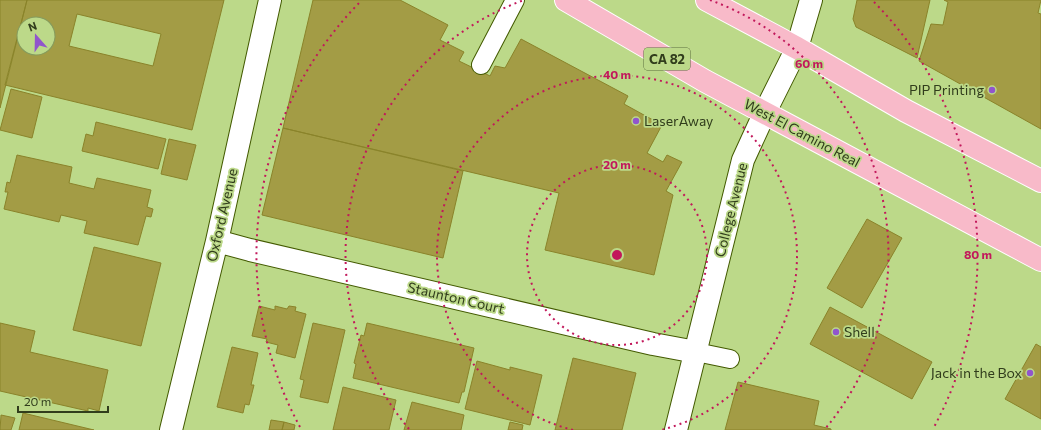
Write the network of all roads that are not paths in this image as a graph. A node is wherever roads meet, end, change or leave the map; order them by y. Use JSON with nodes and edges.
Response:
{"nodes":[{"id":1,"x":270,"y":0,"type":"edge"},
{"id":2,"x":515,"y":0,"type":"edge"},
{"id":3,"x":566,"y":0,"type":"edge"},
{"id":4,"x":707,"y":0,"type":"edge"},
{"id":5,"x":811,"y":0,"type":"edge"},
{"id":6,"x":797,"y":48,"type":"junction"},
{"id":7,"x":481,"y":65,"type":"dead end"},
{"id":8,"x":765,"y":112,"type":"junction"},
{"id":9,"x":1041,"y":181,"type":"edge"},
{"id":10,"x":217,"y":241,"type":"junction"},
{"id":11,"x":1041,"y":260,"type":"edge"},
{"id":12,"x":696,"y":352,"type":"junction"},
{"id":13,"x":730,"y":358,"type":"dead end"},
{"id":14,"x":171,"y":430,"type":"edge"},
{"id":15,"x":676,"y":430,"type":"edge"}],
"edges":[{"from":1,"to":10,"type":"street","name":"Oxford Avenue"},
{"from":2,"to":7,"type":"lane"},
{"from":3,"to":8,"type":"main road","name":"West El Camino Real","number":"CA 82"},
{"from":4,"to":6,"type":"main road"},
{"from":5,"to":6,"type":"street","name":"College Avenue"},
{"from":6,"to":8,"type":"street","name":"College Avenue"},
{"from":6,"to":9,"type":"main road"},
{"from":8,"to":11,"type":"main road","name":"West El Camino Real","number":"CA 82"},
{"from":8,"to":12,"type":"street","name":"College Avenue"},
{"from":10,"to":12,"type":"street","name":"Staunton Court"},
{"from":10,"to":14,"type":"street","name":"Oxford Avenue"},
{"from":12,"to":13,"type":"lane"},
{"from":12,"to":15,"type":"street","name":"College Avenue"}]}
